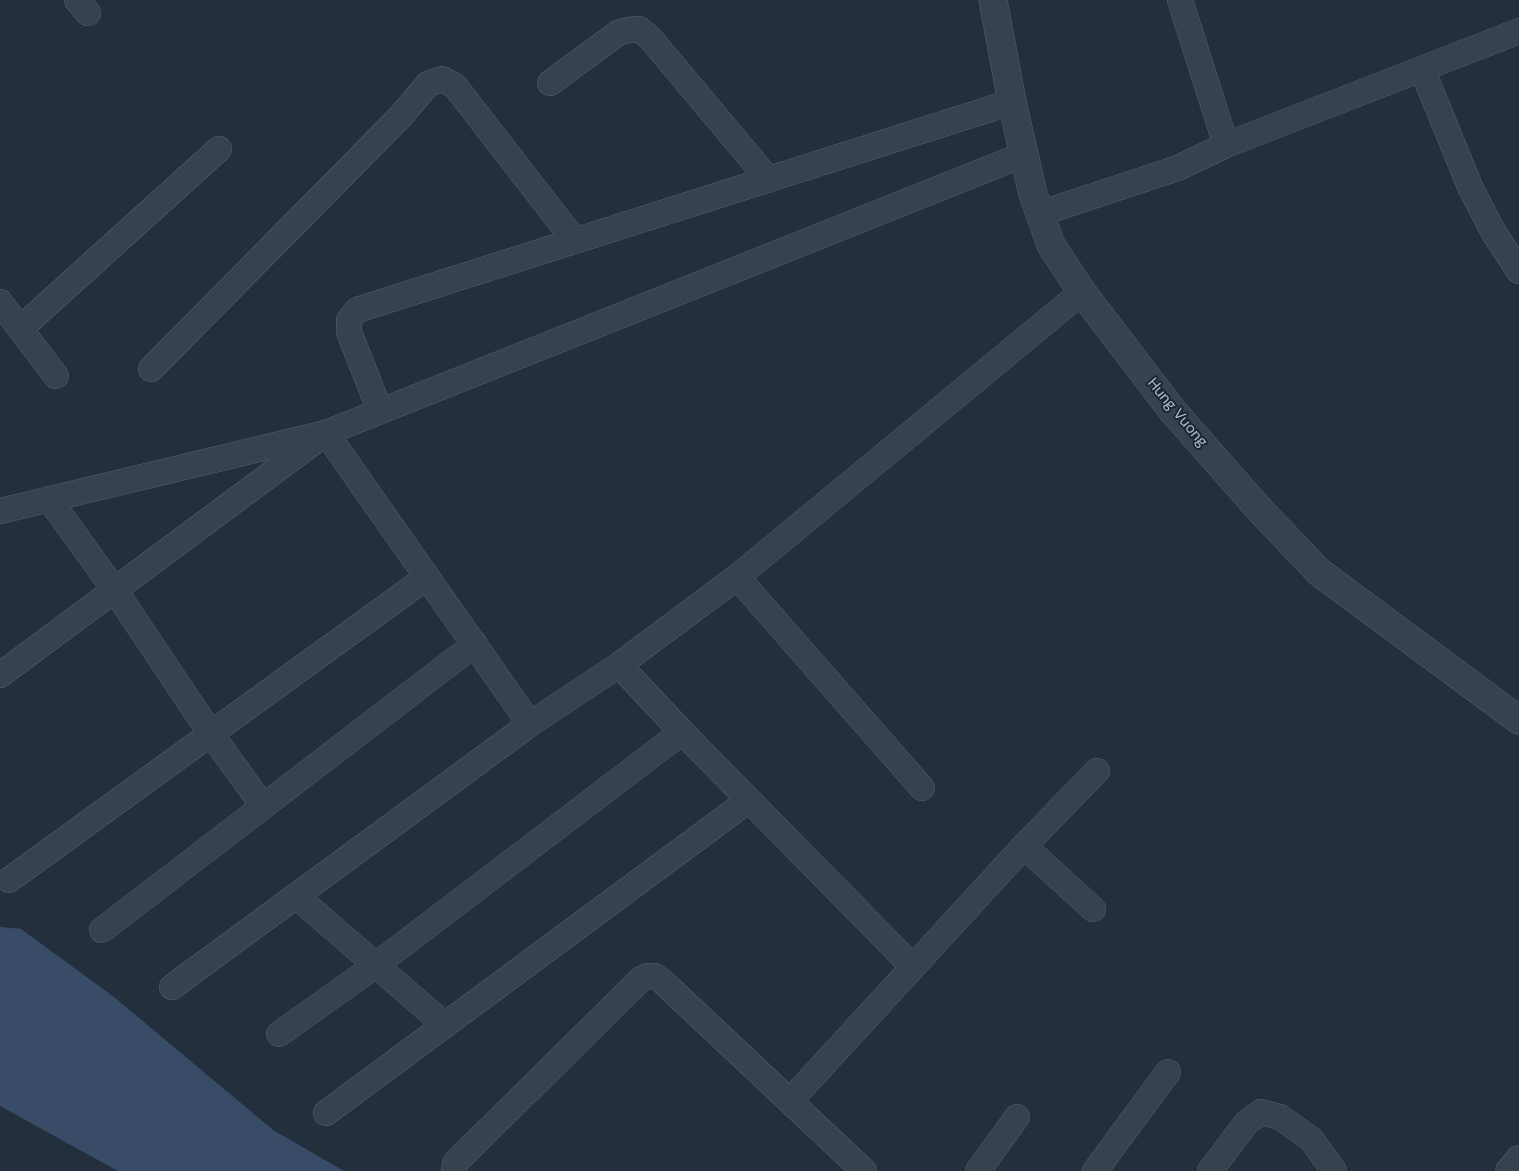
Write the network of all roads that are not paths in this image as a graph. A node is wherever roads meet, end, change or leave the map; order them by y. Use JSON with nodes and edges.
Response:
{"nodes":[{"id":1,"x":993,"y":0,"type":"edge"},
{"id":2,"x":1180,"y":0,"type":"edge"},
{"id":3,"x":1519,"y":31,"type":"edge"},
{"id":4,"x":1422,"y":69,"type":"junction"},
{"id":5,"x":550,"y":83,"type":"dead end"},
{"id":6,"x":1012,"y":102,"type":"junction"},
{"id":7,"x":1226,"y":145,"type":"junction"},
{"id":8,"x":219,"y":149,"type":"dead end"},
{"id":9,"x":1023,"y":155,"type":"junction"},
{"id":10,"x":769,"y":180,"type":"junction"},
{"id":11,"x":1039,"y":214,"type":"junction"},
{"id":12,"x":576,"y":241,"type":"junction"},
{"id":13,"x":1519,"y":271,"type":"edge"},
{"id":14,"x":1082,"y":292,"type":"junction"},
{"id":15,"x":0,"y":302,"type":"edge"},
{"id":16,"x":20,"y":329,"type":"junction"},
{"id":17,"x":151,"y":369,"type":"dead end"},
{"id":18,"x":56,"y":376,"type":"dead end"},
{"id":19,"x":380,"y":411,"type":"junction"},
{"id":20,"x":326,"y":433,"type":"junction"},
{"id":21,"x":49,"y":499,"type":"junction"},
{"id":22,"x":0,"y":511,"type":"edge"},
{"id":23,"x":737,"y":576,"type":"junction"},
{"id":24,"x":427,"y":577,"type":"junction"},
{"id":25,"x":114,"y":589,"type":"junction"},
{"id":26,"x":474,"y":644,"type":"junction"},
{"id":27,"x":619,"y":665,"type":"junction"},
{"id":28,"x":0,"y":675,"type":"edge"},
{"id":29,"x":1519,"y":720,"type":"edge"},
{"id":30,"x":530,"y":724,"type":"junction"},
{"id":31,"x":682,"y":732,"type":"junction"},
{"id":32,"x":211,"y":734,"type":"junction"},
{"id":33,"x":1097,"y":771,"type":"dead end"},
{"id":34,"x":922,"y":788,"type":"dead end"},
{"id":35,"x":749,"y":800,"type":"junction"},
{"id":36,"x":263,"y":806,"type":"junction"},
{"id":37,"x":1024,"y":846,"type":"junction"},
{"id":38,"x":9,"y":880,"type":"dead end"},
{"id":39,"x":296,"y":896,"type":"junction"},
{"id":40,"x":1093,"y":909,"type":"dead end"},
{"id":41,"x":102,"y":930,"type":"dead end"},
{"id":42,"x":376,"y":965,"type":"junction"},
{"id":43,"x":913,"y":967,"type":"junction"},
{"id":44,"x":172,"y":987,"type":"dead end"},
{"id":45,"x":445,"y":1025,"type":"junction"},
{"id":46,"x":279,"y":1034,"type":"dead end"},
{"id":47,"x":1168,"y":1072,"type":"dead end"},
{"id":48,"x":790,"y":1101,"type":"junction"},
{"id":49,"x":326,"y":1113,"type":"dead end"},
{"id":50,"x":1017,"y":1117,"type":"dead end"},
{"id":51,"x":1519,"y":1158,"type":"edge"},
{"id":52,"x":454,"y":1171,"type":"edge"},
{"id":53,"x":864,"y":1171,"type":"edge"},
{"id":54,"x":978,"y":1171,"type":"edge"},
{"id":55,"x":1095,"y":1171,"type":"edge"},
{"id":56,"x":1210,"y":1171,"type":"edge"},
{"id":57,"x":1334,"y":1171,"type":"edge"},
{"id":58,"x":1508,"y":1171,"type":"edge"}],
"edges":[{"from":1,"to":6,"type":"street","name":"Hung Vuong"},
{"from":2,"to":7,"type":"street"},
{"from":3,"to":4,"type":"street"},
{"from":4,"to":7,"type":"street"},
{"from":4,"to":13,"type":"street"},
{"from":5,"to":10,"type":"street"},
{"from":6,"to":9,"type":"street","name":"Hung Vuong"},
{"from":6,"to":10,"type":"street"},
{"from":7,"to":11,"type":"street"},
{"from":8,"to":16,"type":"street"},
{"from":9,"to":11,"type":"street","name":"Hung Vuong"},
{"from":9,"to":19,"type":"street"},
{"from":10,"to":12,"type":"street"},
{"from":11,"to":14,"type":"street","name":"Hung Vuong"},
{"from":12,"to":17,"type":"street"},
{"from":12,"to":19,"type":"street"},
{"from":14,"to":23,"type":"street"},
{"from":14,"to":29,"type":"street","name":"Hung Vuong"},
{"from":15,"to":16,"type":"street"},
{"from":16,"to":18,"type":"street"},
{"from":19,"to":20,"type":"street"},
{"from":20,"to":21,"type":"street"},
{"from":20,"to":24,"type":"street"},
{"from":20,"to":25,"type":"street"},
{"from":21,"to":22,"type":"street"},
{"from":21,"to":25,"type":"street"},
{"from":23,"to":27,"type":"street"},
{"from":23,"to":34,"type":"street"},
{"from":24,"to":26,"type":"street"},
{"from":24,"to":32,"type":"street"},
{"from":25,"to":28,"type":"street"},
{"from":25,"to":32,"type":"street"},
{"from":26,"to":30,"type":"street"},
{"from":26,"to":36,"type":"street"},
{"from":27,"to":30,"type":"street"},
{"from":27,"to":31,"type":"street"},
{"from":30,"to":39,"type":"street"},
{"from":31,"to":35,"type":"street"},
{"from":31,"to":42,"type":"street"},
{"from":32,"to":36,"type":"street"},
{"from":32,"to":38,"type":"street"},
{"from":33,"to":37,"type":"street"},
{"from":35,"to":43,"type":"street"},
{"from":35,"to":45,"type":"street"},
{"from":36,"to":41,"type":"street"},
{"from":37,"to":40,"type":"street"},
{"from":37,"to":43,"type":"street"},
{"from":39,"to":42,"type":"street"},
{"from":39,"to":44,"type":"street"},
{"from":42,"to":45,"type":"street"},
{"from":42,"to":46,"type":"street"},
{"from":43,"to":48,"type":"street"},
{"from":45,"to":49,"type":"street"},
{"from":47,"to":55,"type":"street"},
{"from":48,"to":52,"type":"street"},
{"from":48,"to":53,"type":"street"},
{"from":50,"to":54,"type":"street"},
{"from":51,"to":58,"type":"street"},
{"from":56,"to":57,"type":"street"}]}
